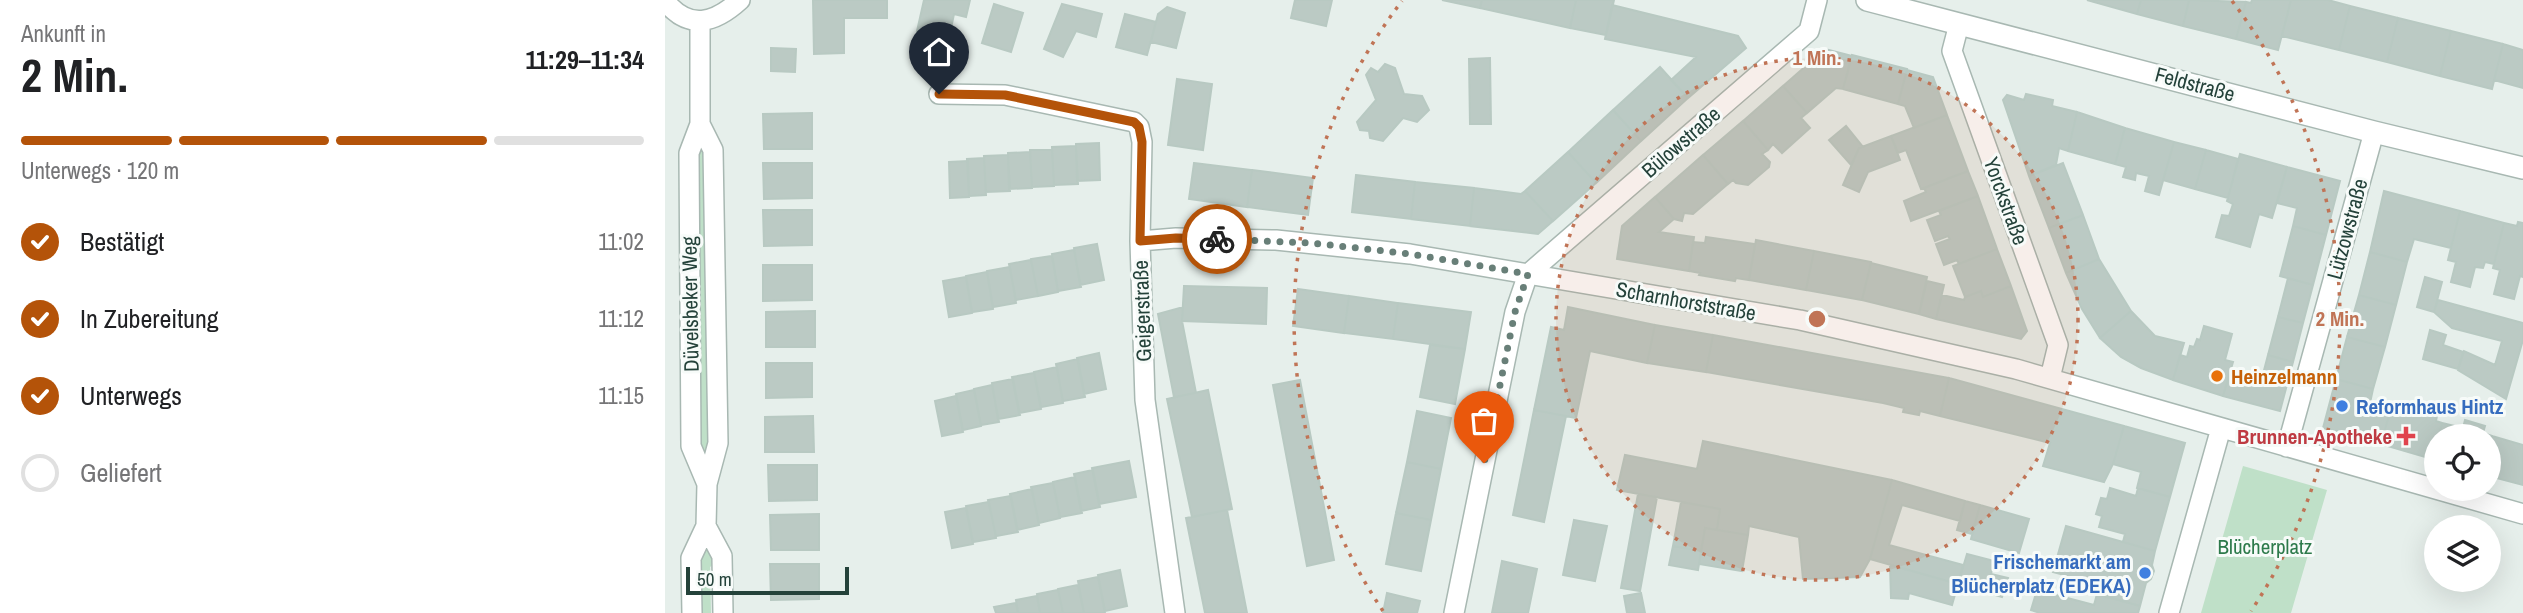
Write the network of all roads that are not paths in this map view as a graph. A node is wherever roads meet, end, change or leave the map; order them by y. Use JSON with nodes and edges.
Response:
{"nodes":[{"id":1,"x":740,"y":0,"type":"edge"},
{"id":2,"x":1817,"y":0,"type":"edge"},
{"id":3,"x":1867,"y":0,"type":"edge"},
{"id":4,"x":665,"y":1,"type":"edge"},
{"id":5,"x":1893,"y":3,"type":"edge"},
{"id":6,"x":700,"y":22,"type":"junction"},
{"id":7,"x":1959,"y":24,"type":"junction"},
{"id":8,"x":939,"y":94,"type":"dead end"},
{"id":9,"x":700,"y":124,"type":"junction"},
{"id":10,"x":2374,"y":132,"type":"junction"},
{"id":11,"x":2523,"y":168,"type":"edge"},
{"id":12,"x":1140,"y":241,"type":"junction"},
{"id":13,"x":1528,"y":274,"type":"junction"},
{"id":14,"x":2050,"y":378,"type":"junction"},
{"id":15,"x":2221,"y":428,"type":"junction"},
{"id":16,"x":2287,"y":447,"type":"junction"},
{"id":17,"x":707,"y":484,"type":"junction"},
{"id":18,"x":2523,"y":514,"type":"edge"},
{"id":19,"x":705,"y":526,"type":"junction"},
{"id":20,"x":692,"y":613,"type":"edge"},
{"id":21,"x":723,"y":613,"type":"edge"},
{"id":22,"x":1175,"y":613,"type":"edge"},
{"id":23,"x":1454,"y":613,"type":"edge"},
{"id":24,"x":2169,"y":613,"type":"edge"}],
"edges":[{"from":1,"to":6,"type":"street"},
{"from":2,"to":13,"type":"street","name":"Bülowstraße"},
{"from":3,"to":5,"type":"street","name":"Feldstraße"},
{"from":4,"to":6,"type":"street"},
{"from":5,"to":7,"type":"street","name":"Feldstraße"},
{"from":6,"to":9,"type":"street","name":"Düvelsbeker Weg"},
{"from":7,"to":10,"type":"street","name":"Feldstraße"},
{"from":7,"to":14,"type":"street","name":"Yorckstraße"},
{"from":8,"to":12,"type":"street","name":"Geigerstraße"},
{"from":9,"to":17,"type":"street","name":"Düvelsbeker Weg"},
{"from":9,"to":17,"type":"street","name":"Düvelsbeker Weg"},
{"from":10,"to":11,"type":"street","name":"Feldstraße"},
{"from":10,"to":16,"type":"street","name":"Lützowstraße"},
{"from":12,"to":13,"type":"street","name":"Scharnhorststraße"},
{"from":12,"to":22,"type":"street","name":"Geigerstraße"},
{"from":13,"to":14,"type":"street","name":"Scharnhorststraße"},
{"from":13,"to":23,"type":"street"},
{"from":14,"to":15,"type":"street","name":"Scharnhorststraße"},
{"from":15,"to":16,"type":"street"},
{"from":15,"to":24,"type":"street"},
{"from":16,"to":18,"type":"street"},
{"from":17,"to":19,"type":"street","name":"Düvelsbeker Weg"},
{"from":19,"to":20,"type":"street","name":"Düvelsbeker Weg"},
{"from":19,"to":21,"type":"street"}]}
